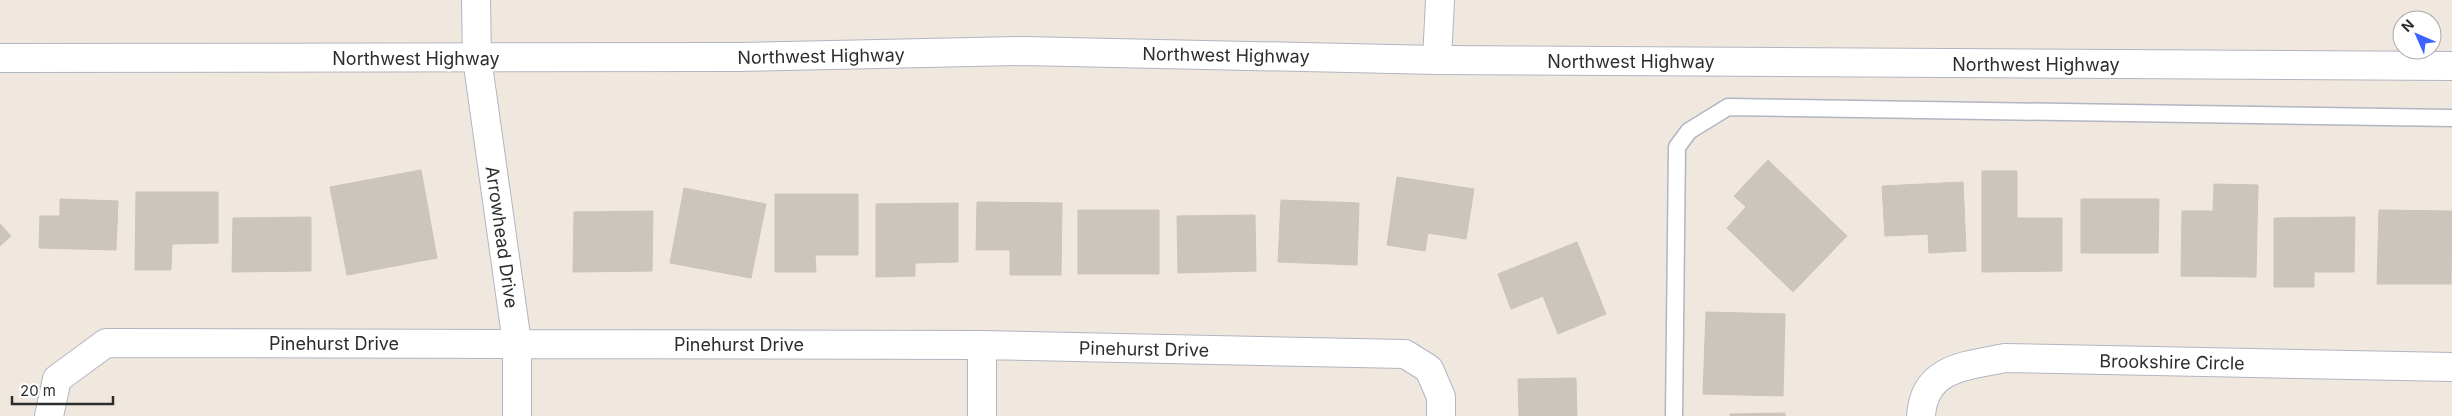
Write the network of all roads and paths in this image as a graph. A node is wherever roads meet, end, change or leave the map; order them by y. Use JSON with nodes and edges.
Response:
{"nodes":[{"id":1,"x":476,"y":0,"type":"edge"},
{"id":2,"x":1440,"y":0,"type":"edge"},
{"id":3,"x":0,"y":58,"type":"edge"},
{"id":4,"x":477,"y":58,"type":"junction"},
{"id":5,"x":1437,"y":60,"type":"junction"},
{"id":6,"x":2452,"y":66,"type":"edge"},
{"id":7,"x":2452,"y":118,"type":"edge"},
{"id":8,"x":517,"y":343,"type":"junction"},
{"id":9,"x":982,"y":345,"type":"junction"},
{"id":10,"x":2452,"y":367,"type":"edge"},
{"id":11,"x":49,"y":416,"type":"edge"},
{"id":12,"x":517,"y":416,"type":"edge"},
{"id":13,"x":982,"y":416,"type":"edge"},
{"id":14,"x":1441,"y":416,"type":"edge"},
{"id":15,"x":1674,"y":416,"type":"edge"},
{"id":16,"x":1921,"y":416,"type":"edge"}],
"edges":[{"from":1,"to":4,"type":"street","name":"Arrowhead Drive"},
{"from":2,"to":5,"type":"street"},
{"from":3,"to":4,"type":"street","name":"Northwest Highway"},
{"from":4,"to":5,"type":"street","name":"Northwest Highway"},
{"from":4,"to":8,"type":"street","name":"Arrowhead Drive"},
{"from":5,"to":6,"type":"street","name":"Northwest Highway"},
{"from":7,"to":15,"type":"lane"},
{"from":8,"to":9,"type":"street","name":"Pinehurst Drive"},
{"from":8,"to":11,"type":"street","name":"Pinehurst Drive"},
{"from":8,"to":12,"type":"street","name":"Arrowhead Drive"},
{"from":9,"to":13,"type":"street"},
{"from":9,"to":14,"type":"street","name":"Pinehurst Drive"},
{"from":10,"to":16,"type":"street","name":"Brookshire Circle"}]}
